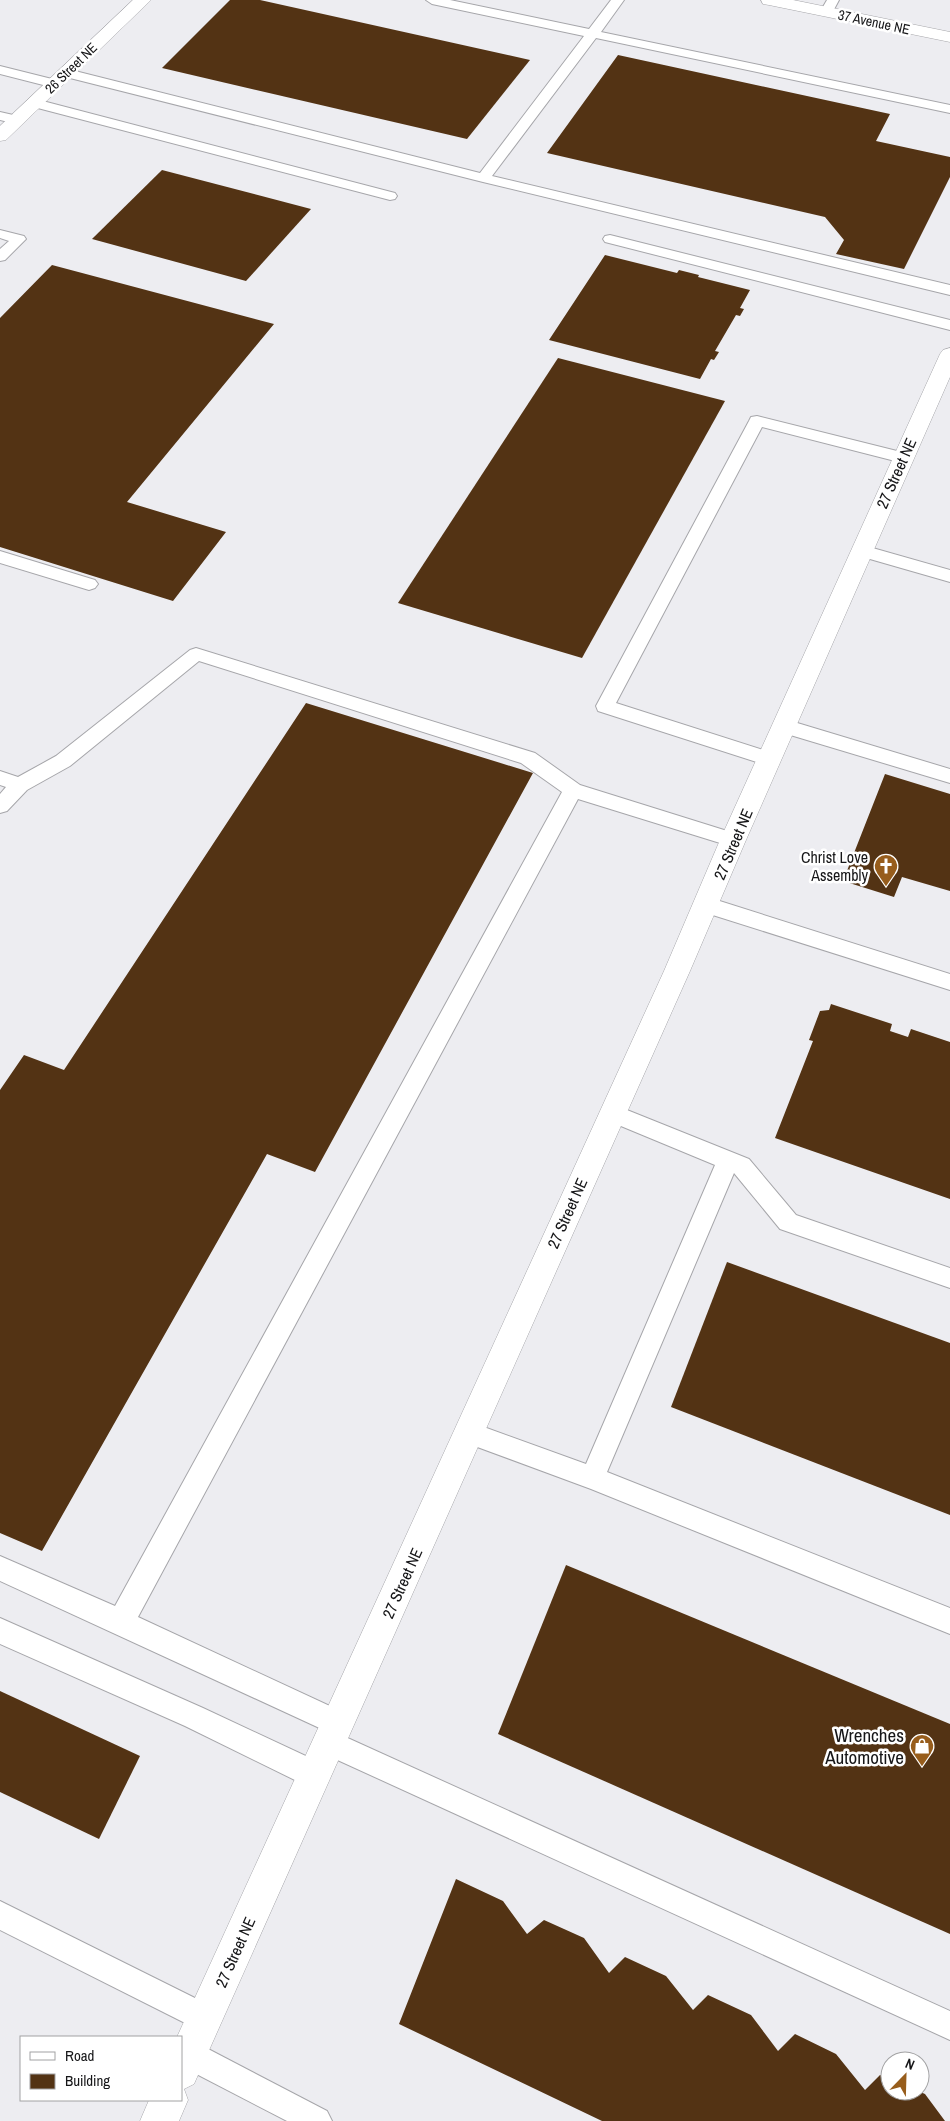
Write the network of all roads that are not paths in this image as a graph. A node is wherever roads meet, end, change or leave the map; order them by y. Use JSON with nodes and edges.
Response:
{"nodes":[{"id":1,"x":143,"y":0,"type":"edge"},
{"id":2,"x":432,"y":0,"type":"edge"},
{"id":3,"x":618,"y":0,"type":"edge"},
{"id":4,"x":769,"y":0,"type":"edge"},
{"id":5,"x":830,"y":6,"type":"edge"},
{"id":6,"x":593,"y":33,"type":"junction"},
{"id":7,"x":950,"y":37,"type":"edge"},
{"id":8,"x":0,"y":70,"type":"edge"},
{"id":9,"x":61,"y":78,"type":"junction"},
{"id":10,"x":35,"y":103,"type":"junction"},
{"id":11,"x":950,"y":109,"type":"edge"},
{"id":12,"x":8,"y":118,"type":"edge"},
{"id":13,"x":0,"y":136,"type":"edge"},
{"id":14,"x":483,"y":178,"type":"junction"},
{"id":15,"x":390,"y":196,"type":"dead end"},
{"id":16,"x":0,"y":234,"type":"edge"},
{"id":17,"x":610,"y":239,"type":"dead end"},
{"id":18,"x":0,"y":257,"type":"edge"},
{"id":19,"x":950,"y":290,"type":"edge"},
{"id":20,"x":950,"y":325,"type":"edge"},
{"id":21,"x":950,"y":354,"type":"edge"},
{"id":22,"x":903,"y":458,"type":"junction"},
{"id":23,"x":862,"y":551,"type":"junction"},
{"id":24,"x":0,"y":557,"type":"edge"},
{"id":25,"x":950,"y":576,"type":"edge"},
{"id":26,"x":89,"y":584,"type":"dead end"},
{"id":27,"x":784,"y":726,"type":"junction"},
{"id":28,"x":769,"y":759,"type":"junction"},
{"id":29,"x":950,"y":776,"type":"edge"},
{"id":30,"x":0,"y":778,"type":"edge"},
{"id":31,"x":20,"y":785,"type":"junction"},
{"id":32,"x":573,"y":790,"type":"junction"},
{"id":33,"x":0,"y":806,"type":"edge"},
{"id":34,"x":733,"y":840,"type":"junction"},
{"id":35,"x":707,"y":905,"type":"junction"},
{"id":36,"x":950,"y":982,"type":"edge"},
{"id":37,"x":612,"y":1114,"type":"junction"},
{"id":38,"x":728,"y":1161,"type":"junction"},
{"id":39,"x":950,"y":1278,"type":"edge"},
{"id":40,"x":470,"y":1433,"type":"junction"},
{"id":41,"x":592,"y":1478,"type":"junction"},
{"id":42,"x":0,"y":1568,"type":"edge"},
{"id":43,"x":950,"y":1621,"type":"edge"},
{"id":44,"x":121,"y":1622,"type":"junction"},
{"id":45,"x":0,"y":1631,"type":"edge"},
{"id":46,"x":334,"y":1733,"type":"junction"},
{"id":47,"x":315,"y":1775,"type":"junction"},
{"id":48,"x":0,"y":1915,"type":"edge"},
{"id":49,"x":205,"y":2018,"type":"junction"},
{"id":50,"x":950,"y":2026,"type":"edge"},
{"id":51,"x":185,"y":2063,"type":"edge"},
{"id":52,"x":168,"y":2101,"type":"edge"},
{"id":53,"x":159,"y":2121,"type":"edge"},
{"id":54,"x":317,"y":2121,"type":"edge"}],
"edges":[{"from":1,"to":9,"type":"street","name":"26 Street NE"},
{"from":2,"to":6,"type":"lane"},
{"from":3,"to":6,"type":"lane"},
{"from":4,"to":5,"type":"street","name":"37 Avenue NE"},
{"from":5,"to":7,"type":"street","name":"37 Avenue NE"},
{"from":6,"to":11,"type":"lane"},
{"from":6,"to":14,"type":"lane"},
{"from":8,"to":9,"type":"lane"},
{"from":9,"to":10,"type":"street","name":"26 Street NE"},
{"from":9,"to":14,"type":"lane"},
{"from":10,"to":12,"type":"street","name":"26 Street NE"},
{"from":10,"to":15,"type":"lane"},
{"from":12,"to":13,"type":"street","name":"26 Street NE"},
{"from":14,"to":19,"type":"lane"},
{"from":16,"to":18,"type":"lane"},
{"from":17,"to":20,"type":"lane"},
{"from":21,"to":22,"type":"street","name":"27 Street NE"},
{"from":22,"to":23,"type":"street","name":"27 Street NE"},
{"from":22,"to":28,"type":"lane"},
{"from":23,"to":25,"type":"lane"},
{"from":23,"to":27,"type":"street","name":"27 Street NE"},
{"from":24,"to":26,"type":"lane"},
{"from":27,"to":28,"type":"street","name":"27 Street NE"},
{"from":27,"to":29,"type":"lane"},
{"from":28,"to":34,"type":"street","name":"27 Street NE"},
{"from":30,"to":31,"type":"lane"},
{"from":31,"to":32,"type":"lane"},
{"from":31,"to":33,"type":"lane"},
{"from":32,"to":34,"type":"lane"},
{"from":32,"to":44,"type":"lane"},
{"from":34,"to":35,"type":"street","name":"27 Street NE"},
{"from":35,"to":36,"type":"lane"},
{"from":35,"to":37,"type":"street","name":"27 Street NE"},
{"from":37,"to":38,"type":"lane"},
{"from":37,"to":40,"type":"street","name":"27 Street NE"},
{"from":38,"to":39,"type":"lane"},
{"from":38,"to":41,"type":"lane"},
{"from":40,"to":41,"type":"lane"},
{"from":40,"to":46,"type":"street","name":"27 Street NE"},
{"from":41,"to":43,"type":"lane"},
{"from":42,"to":44,"type":"lane"},
{"from":44,"to":46,"type":"lane"},
{"from":45,"to":47,"type":"lane"},
{"from":46,"to":47,"type":"street","name":"27 Street NE"},
{"from":46,"to":50,"type":"lane"},
{"from":47,"to":49,"type":"street","name":"27 Street NE"},
{"from":48,"to":49,"type":"lane"},
{"from":49,"to":51,"type":"street","name":"27 Street NE"},
{"from":51,"to":54,"type":"lane"},
{"from":52,"to":53,"type":"street"}]}
